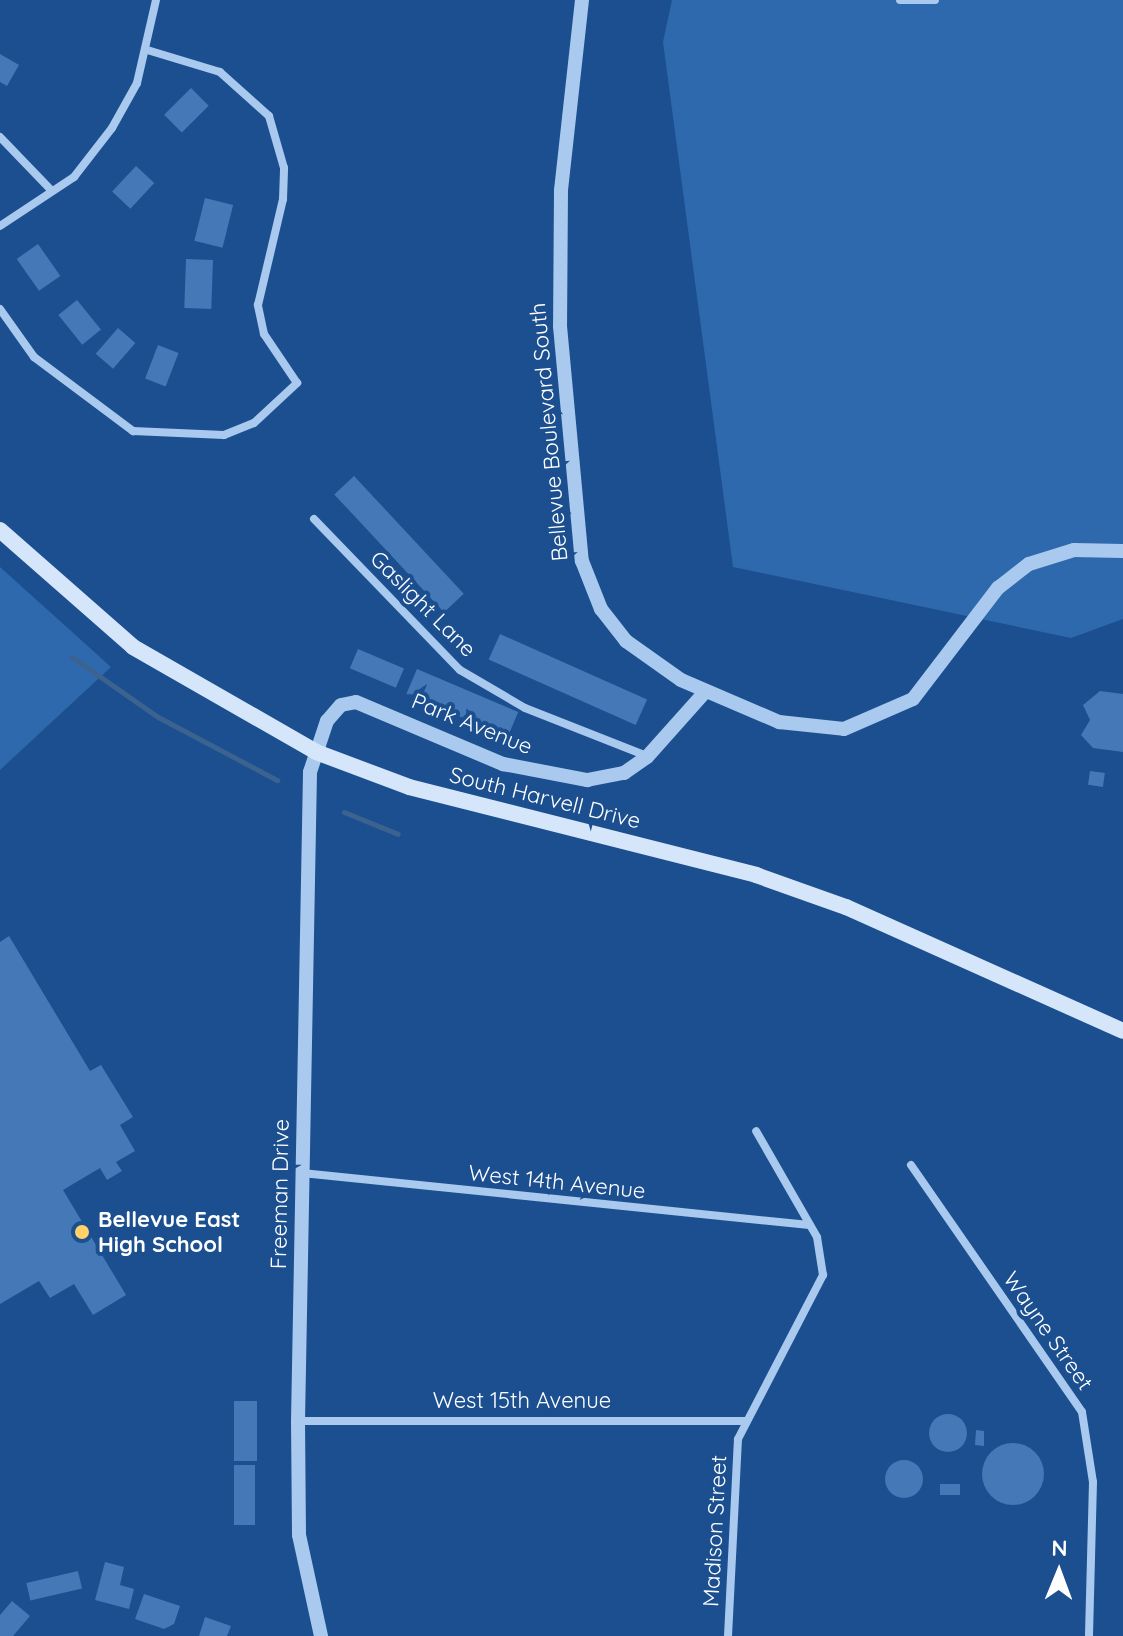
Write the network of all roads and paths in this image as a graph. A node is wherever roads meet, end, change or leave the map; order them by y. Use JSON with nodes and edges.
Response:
{"nodes":[{"id":1,"x":156,"y":0,"type":"edge"},
{"id":2,"x":582,"y":0,"type":"edge"},
{"id":3,"x":900,"y":0,"type":"edge"},
{"id":4,"x":935,"y":0,"type":"edge"},
{"id":5,"x":147,"y":50,"type":"junction"},
{"id":6,"x":0,"y":137,"type":"edge"},
{"id":7,"x":52,"y":191,"type":"junction"},
{"id":8,"x":0,"y":226,"type":"edge"},
{"id":9,"x":3,"y":313,"type":"edge"},
{"id":10,"x":314,"y":519,"type":"dead end"},
{"id":11,"x":0,"y":530,"type":"edge"},
{"id":12,"x":1123,"y":551,"type":"edge"},
{"id":13,"x":705,"y":692,"type":"junction"},
{"id":14,"x":316,"y":752,"type":"junction"},
{"id":15,"x":647,"y":757,"type":"junction"},
{"id":16,"x":1123,"y":1031,"type":"edge"},
{"id":17,"x":756,"y":1131,"type":"dead end"},
{"id":18,"x":911,"y":1165,"type":"dead end"},
{"id":19,"x":302,"y":1173,"type":"junction"},
{"id":20,"x":809,"y":1225,"type":"junction"},
{"id":21,"x":298,"y":1421,"type":"junction"},
{"id":22,"x":746,"y":1421,"type":"junction"},
{"id":23,"x":321,"y":1636,"type":"edge"},
{"id":24,"x":728,"y":1636,"type":"edge"},
{"id":25,"x":1089,"y":1636,"type":"edge"}],
"edges":[{"from":1,"to":5,"type":"street"},
{"from":2,"to":13,"type":"street","name":"Bellevue Boulevard South"},
{"from":3,"to":4,"type":"street"},
{"from":5,"to":7,"type":"street"},
{"from":5,"to":9,"type":"street"},
{"from":6,"to":7,"type":"street"},
{"from":7,"to":8,"type":"street"},
{"from":10,"to":15,"type":"street","name":"Gaslight Lane"},
{"from":11,"to":14,"type":"main road","name":"South Harvell Drive"},
{"from":12,"to":13,"type":"street","name":"Bellevue Boulevard South"},
{"from":13,"to":15,"type":"street","name":"Park Avenue"},
{"from":14,"to":15,"type":"street","name":"Park Avenue"},
{"from":14,"to":16,"type":"main road","name":"South Harvell Drive"},
{"from":14,"to":19,"type":"street","name":"Freeman Drive"},
{"from":17,"to":20,"type":"street","name":"Madison Street"},
{"from":18,"to":25,"type":"street","name":"Wayne Street"},
{"from":19,"to":20,"type":"street","name":"West 14th Avenue"},
{"from":19,"to":21,"type":"street","name":"Freeman Drive"},
{"from":20,"to":22,"type":"street","name":"Madison Street"},
{"from":21,"to":22,"type":"street","name":"West 15th Avenue"},
{"from":21,"to":23,"type":"street","name":"Freeman Drive"},
{"from":22,"to":24,"type":"street","name":"Madison Street"}]}
